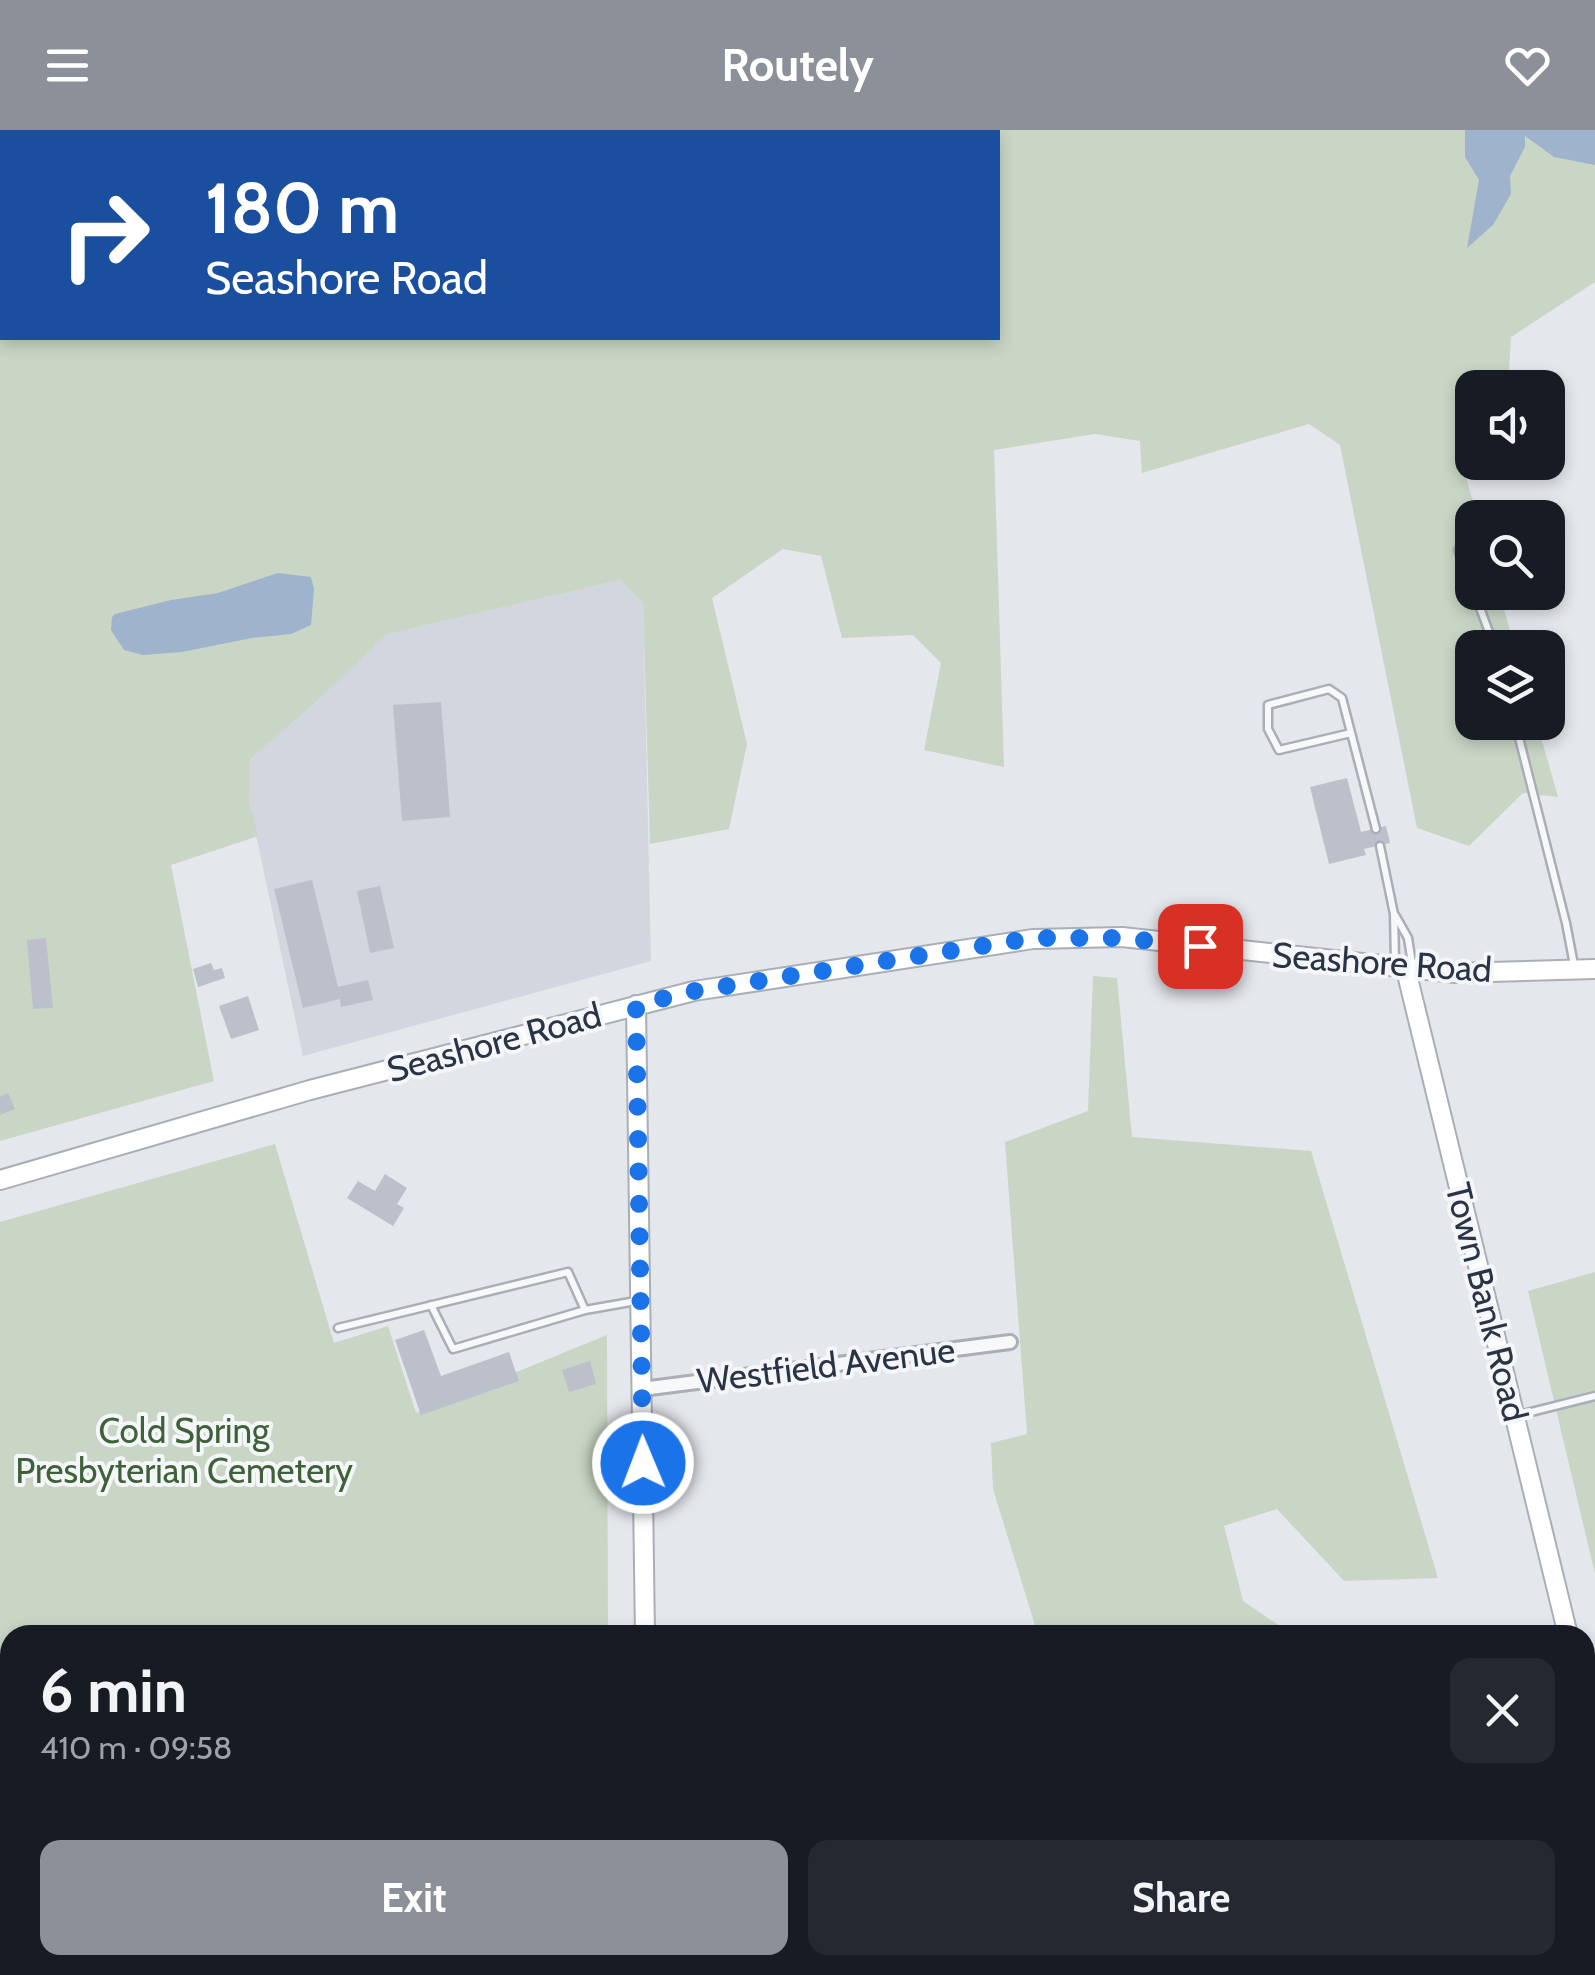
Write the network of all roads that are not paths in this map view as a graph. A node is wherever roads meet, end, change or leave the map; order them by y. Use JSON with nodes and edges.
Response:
{"nodes":[{"id":1,"x":1351,"y":733,"type":"junction"},
{"id":2,"x":1520,"y":740,"type":"edge"},
{"id":3,"x":1376,"y":829,"type":"dead end"},
{"id":4,"x":1380,"y":846,"type":"dead end"},
{"id":5,"x":1394,"y":914,"type":"junction"},
{"id":6,"x":1405,"y":969,"type":"junction"},
{"id":7,"x":1595,"y":969,"type":"edge"},
{"id":8,"x":1575,"y":971,"type":"junction"},
{"id":9,"x":636,"y":1005,"type":"junction"},
{"id":10,"x":0,"y":1180,"type":"edge"},
{"id":11,"x":642,"y":1300,"type":"junction"},
{"id":12,"x":431,"y":1306,"type":"junction"},
{"id":13,"x":585,"y":1310,"type":"junction"},
{"id":14,"x":338,"y":1328,"type":"dead end"},
{"id":15,"x":1010,"y":1342,"type":"dead end"},
{"id":16,"x":642,"y":1389,"type":"junction"},
{"id":17,"x":1595,"y":1396,"type":"edge"},
{"id":18,"x":1515,"y":1416,"type":"junction"},
{"id":19,"x":645,"y":1625,"type":"edge"},
{"id":20,"x":1566,"y":1625,"type":"edge"}],
"edges":[{"from":1,"to":1,"type":"lane"},
{"from":1,"to":3,"type":"lane"},
{"from":2,"to":8,"type":"lane"},
{"from":4,"to":5,"type":"lane"},
{"from":5,"to":6,"type":"lane"},
{"from":5,"to":6,"type":"lane"},
{"from":6,"to":8,"type":"street","name":"Seashore Road"},
{"from":6,"to":9,"type":"street","name":"Seashore Road"},
{"from":6,"to":18,"type":"street","name":"Town Bank Road"},
{"from":7,"to":8,"type":"street","name":"Seashore Road"},
{"from":9,"to":10,"type":"street","name":"Seashore Road"},
{"from":9,"to":11,"type":"street"},
{"from":11,"to":13,"type":"lane"},
{"from":11,"to":16,"type":"street"},
{"from":12,"to":13,"type":"lane"},
{"from":12,"to":13,"type":"lane"},
{"from":12,"to":14,"type":"lane"},
{"from":15,"to":16,"type":"street","name":"Westfield Avenue"},
{"from":16,"to":19,"type":"street"},
{"from":17,"to":18,"type":"lane"},
{"from":18,"to":20,"type":"street","name":"Town Bank Road"}]}
